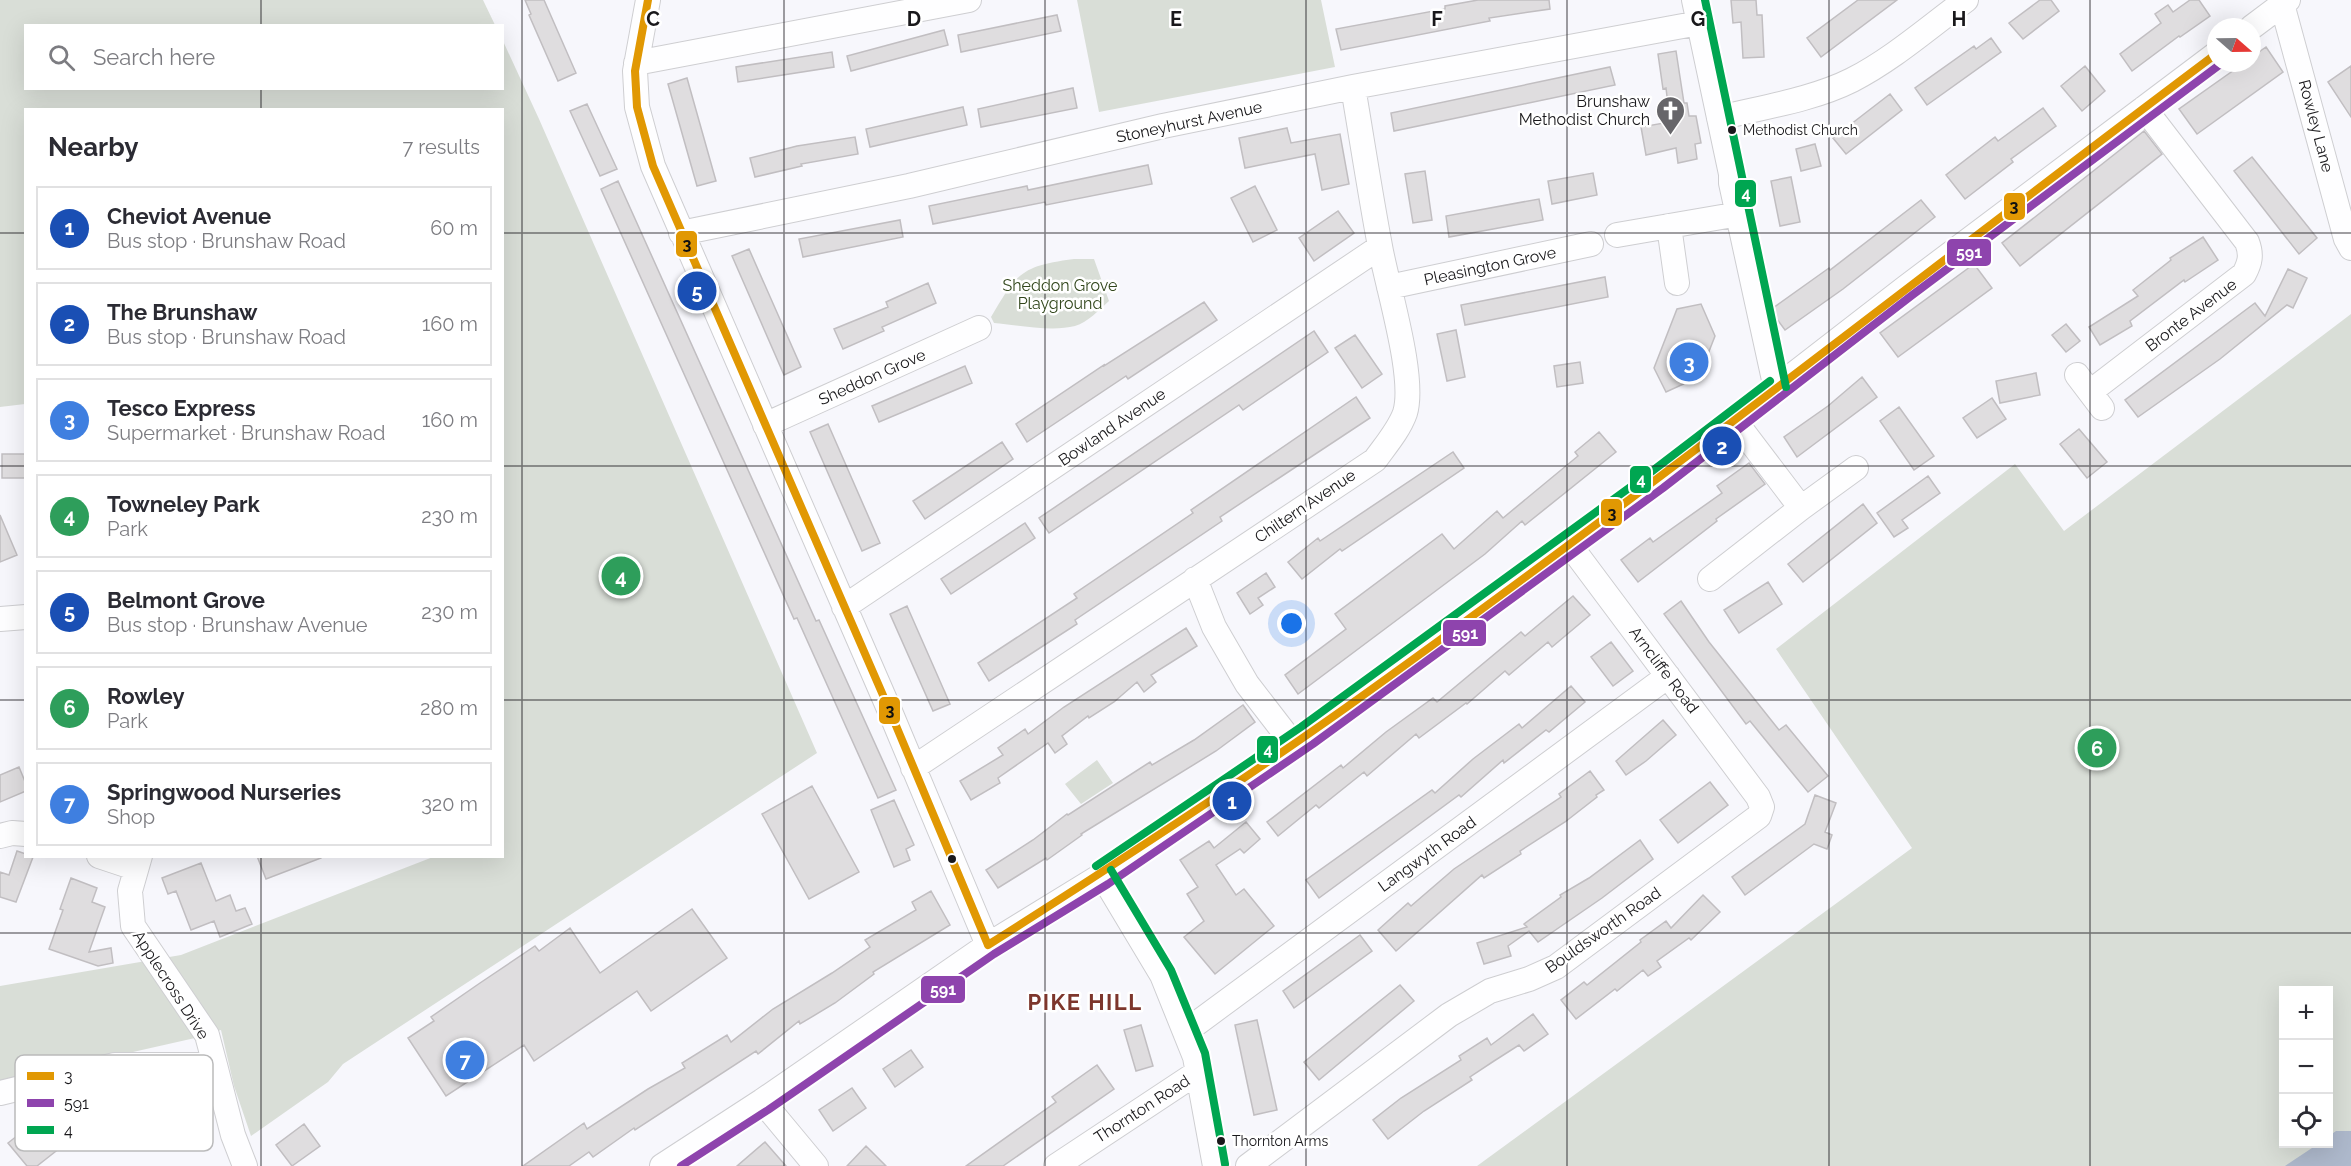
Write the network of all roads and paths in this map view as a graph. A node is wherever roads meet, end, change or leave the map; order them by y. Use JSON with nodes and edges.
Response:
{"nodes":[{"id":1,"x":648,"y":0,"type":"edge"},
{"id":2,"x":969,"y":0,"type":"edge"},
{"id":3,"x":1966,"y":0,"type":"edge"},
{"id":4,"x":2285,"y":2,"type":"edge"},
{"id":5,"x":1697,"y":12,"type":"edge"},
{"id":6,"x":2261,"y":20,"type":"edge"},
{"id":7,"x":2207,"y":61,"type":"edge"},
{"id":8,"x":636,"y":63,"type":"junction"},
{"id":9,"x":1353,"y":87,"type":"junction"},
{"id":10,"x":2144,"y":108,"type":"junction"},
{"id":11,"x":1719,"y":118,"type":"junction"},
{"id":12,"x":1739,"y":214,"type":"junction"},
{"id":13,"x":1669,"y":226,"type":"junction"},
{"id":14,"x":681,"y":233,"type":"junction"},
{"id":15,"x":1617,"y":236,"type":"dead end"},
{"id":16,"x":1591,"y":244,"type":"dead end"},
{"id":17,"x":1380,"y":247,"type":"junction"},
{"id":18,"x":2351,"y":248,"type":"edge"},
{"id":19,"x":1677,"y":283,"type":"dead end"},
{"id":20,"x":1389,"y":287,"type":"junction"},
{"id":21,"x":979,"y":328,"type":"dead end"},
{"id":22,"x":1776,"y":389,"type":"junction"},
{"id":23,"x":2090,"y":391,"type":"dead end"},
{"id":24,"x":1735,"y":421,"type":"junction"},
{"id":25,"x":765,"y":426,"type":"junction"},
{"id":26,"x":1856,"y":468,"type":"dead end"},
{"id":27,"x":1801,"y":508,"type":"junction"},
{"id":28,"x":1569,"y":544,"type":"junction"},
{"id":29,"x":1195,"y":579,"type":"junction"},
{"id":30,"x":1710,"y":579,"type":"dead end"},
{"id":31,"x":844,"y":607,"type":"junction"},
{"id":32,"x":24,"y":617,"type":"edge"},
{"id":33,"x":0,"y":619,"type":"edge"},
{"id":34,"x":1668,"y":676,"type":"junction"},
{"id":35,"x":1294,"y":745,"type":"junction"},
{"id":36,"x":913,"y":768,"type":"junction"},
{"id":37,"x":1758,"y":797,"type":"joint"},
{"id":38,"x":24,"y":834,"type":"edge"},
{"id":39,"x":0,"y":836,"type":"edge"},
{"id":40,"x":112,"y":858,"type":"edge"},
{"id":41,"x":138,"y":862,"type":"edge"},
{"id":42,"x":1102,"y":875,"type":"junction"},
{"id":43,"x":988,"y":945,"type":"junction"},
{"id":44,"x":1185,"y":1032,"type":"junction"},
{"id":45,"x":212,"y":1055,"type":"edge"},
{"id":46,"x":213,"y":1058,"type":"edge"},
{"id":47,"x":215,"y":1065,"type":"joint"},
{"id":48,"x":1198,"y":1072,"type":"junction"},
{"id":49,"x":15,"y":1090,"type":"edge"},
{"id":50,"x":0,"y":1094,"type":"edge"},
{"id":51,"x":762,"y":1101,"type":"junction"},
{"id":52,"x":245,"y":1166,"type":"edge"},
{"id":53,"x":662,"y":1166,"type":"edge"},
{"id":54,"x":816,"y":1166,"type":"edge"},
{"id":55,"x":1056,"y":1166,"type":"edge"},
{"id":56,"x":1215,"y":1166,"type":"edge"},
{"id":57,"x":1248,"y":1166,"type":"edge"}],
"edges":[{"from":1,"to":8,"type":"street"},
{"from":2,"to":8,"type":"street"},
{"from":3,"to":11,"type":"street"},
{"from":4,"to":6,"type":"street"},
{"from":4,"to":18,"type":"street","name":"Rowley Lane"},
{"from":5,"to":9,"type":"street","name":"Stoneyhurst Avenue"},
{"from":5,"to":11,"type":"street"},
{"from":7,"to":10,"type":"street"},
{"from":8,"to":14,"type":"street"},
{"from":9,"to":14,"type":"street","name":"Stoneyhurst Avenue"},
{"from":9,"to":17,"type":"street","name":"Chiltern Avenue"},
{"from":10,"to":22,"type":"street"},
{"from":10,"to":23,"type":"street","name":"Bronte Avenue"},
{"from":11,"to":12,"type":"street"},
{"from":12,"to":13,"type":"street"},
{"from":12,"to":22,"type":"street"},
{"from":13,"to":15,"type":"street"},
{"from":13,"to":19,"type":"street"},
{"from":14,"to":25,"type":"street"},
{"from":16,"to":20,"type":"street","name":"Pleasington Grove"},
{"from":17,"to":20,"type":"street","name":"Chiltern Avenue"},
{"from":17,"to":31,"type":"street","name":"Bowland Avenue"},
{"from":20,"to":29,"type":"street","name":"Chiltern Avenue"},
{"from":21,"to":25,"type":"street","name":"Sheddon Grove"},
{"from":22,"to":24,"type":"street"},
{"from":24,"to":27,"type":"street"},
{"from":24,"to":28,"type":"street"},
{"from":25,"to":31,"type":"street"},
{"from":26,"to":27,"type":"street"},
{"from":27,"to":30,"type":"street"},
{"from":28,"to":34,"type":"street","name":"Arncliffe Road"},
{"from":28,"to":35,"type":"street"},
{"from":29,"to":35,"type":"street"},
{"from":29,"to":36,"type":"street","name":"Chiltern Avenue"},
{"from":31,"to":36,"type":"street"},
{"from":32,"to":33,"type":"street"},
{"from":34,"to":37,"type":"street","name":"Arncliffe Road"},
{"from":34,"to":44,"type":"street","name":"Langwyth Road"},
{"from":35,"to":42,"type":"street"},
{"from":36,"to":43,"type":"street"},
{"from":37,"to":57,"type":"street","name":"Bouldsworth Road"},
{"from":38,"to":39,"type":"street"},
{"from":40,"to":41,"type":"street","name":"Applecross Drive"},
{"from":41,"to":45,"type":"street","name":"Applecross Drive"},
{"from":42,"to":43,"type":"street"},
{"from":42,"to":44,"type":"street"},
{"from":43,"to":51,"type":"street"},
{"from":44,"to":48,"type":"street"},
{"from":46,"to":47,"type":"street","name":"Applecross Drive"},
{"from":47,"to":52,"type":"street","name":"Applecross Drive"},
{"from":48,"to":55,"type":"street","name":"Thornton Road"},
{"from":48,"to":56,"type":"street"},
{"from":49,"to":50,"type":"street"},
{"from":51,"to":53,"type":"street"},
{"from":51,"to":54,"type":"street"}]}
